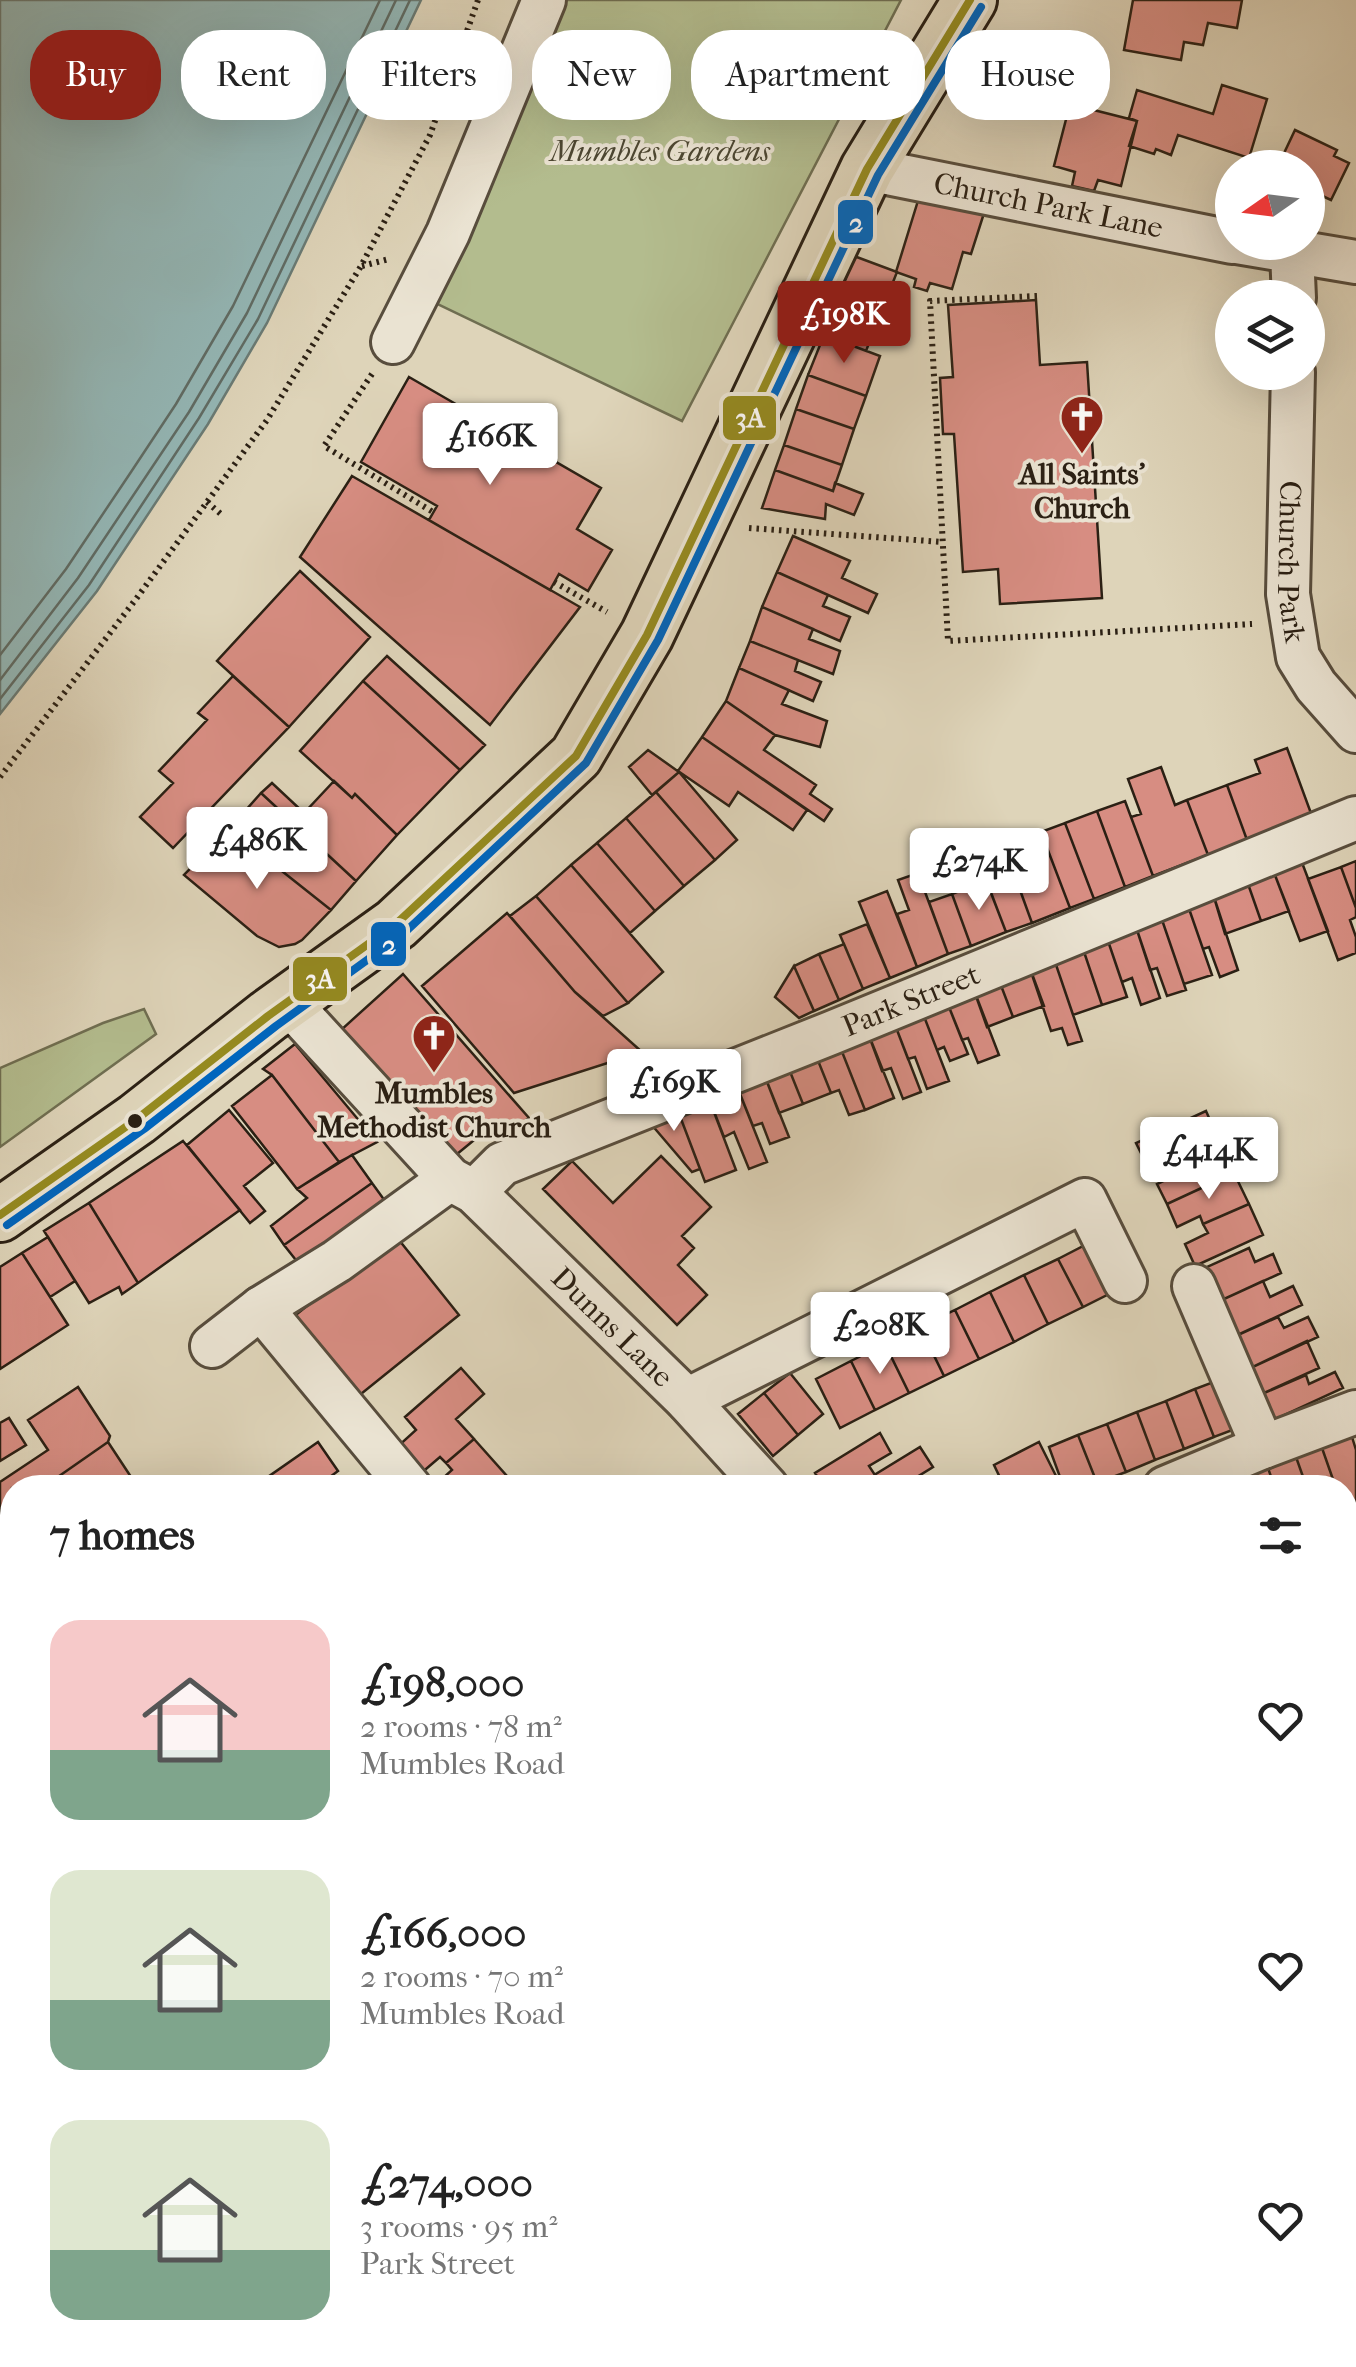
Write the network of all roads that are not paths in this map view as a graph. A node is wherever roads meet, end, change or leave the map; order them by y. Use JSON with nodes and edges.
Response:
{"nodes":[{"id":1,"x":544,"y":0,"type":"edge"},
{"id":2,"x":970,"y":0,"type":"edge"},
{"id":3,"x":867,"y":169,"type":"junction"},
{"id":4,"x":1215,"y":238,"type":"edge"},
{"id":5,"x":1325,"y":258,"type":"edge"},
{"id":6,"x":1356,"y":262,"type":"edge"},
{"id":7,"x":393,"y":342,"type":"road end"},
{"id":8,"x":1292,"y":390,"type":"edge"},
{"id":9,"x":1356,"y":731,"type":"edge"},
{"id":10,"x":1356,"y":818,"type":"edge"},
{"id":11,"x":287,"y":1002,"type":"junction"},
{"id":12,"x":462,"y":1186,"type":"junction"},
{"id":13,"x":0,"y":1215,"type":"edge"},
{"id":14,"x":1126,"y":1281,"type":"dead end"},
{"id":15,"x":1194,"y":1286,"type":"dead end"},
{"id":16,"x":261,"y":1308,"type":"junction"},
{"id":17,"x":212,"y":1346,"type":"dead end"},
{"id":18,"x":687,"y":1400,"type":"junction"},
{"id":19,"x":1356,"y":1412,"type":"edge"},
{"id":20,"x":1263,"y":1447,"type":"junction"},
{"id":21,"x":399,"y":1475,"type":"edge"},
{"id":22,"x":755,"y":1475,"type":"edge"},
{"id":23,"x":1196,"y":1475,"type":"edge"}],
"edges":[{"from":1,"to":7,"type":"street"},
{"from":2,"to":3,"type":"main road"},
{"from":3,"to":4,"type":"street","name":"Church Park Lane"},
{"from":3,"to":11,"type":"main road"},
{"from":5,"to":6,"type":"street","name":"Church Park Lane"},
{"from":8,"to":9,"type":"street","name":"Church Park"},
{"from":10,"to":12,"type":"street","name":"Park Street"},
{"from":11,"to":12,"type":"street","name":"Dunns Lane"},
{"from":11,"to":13,"type":"main road"},
{"from":12,"to":16,"type":"street"},
{"from":12,"to":18,"type":"street","name":"Dunns Lane"},
{"from":14,"to":18,"type":"street"},
{"from":15,"to":20,"type":"street"},
{"from":16,"to":17,"type":"street"},
{"from":16,"to":21,"type":"street"},
{"from":18,"to":22,"type":"street","name":"Dunns Lane"},
{"from":19,"to":20,"type":"street"},
{"from":20,"to":23,"type":"street"}]}
